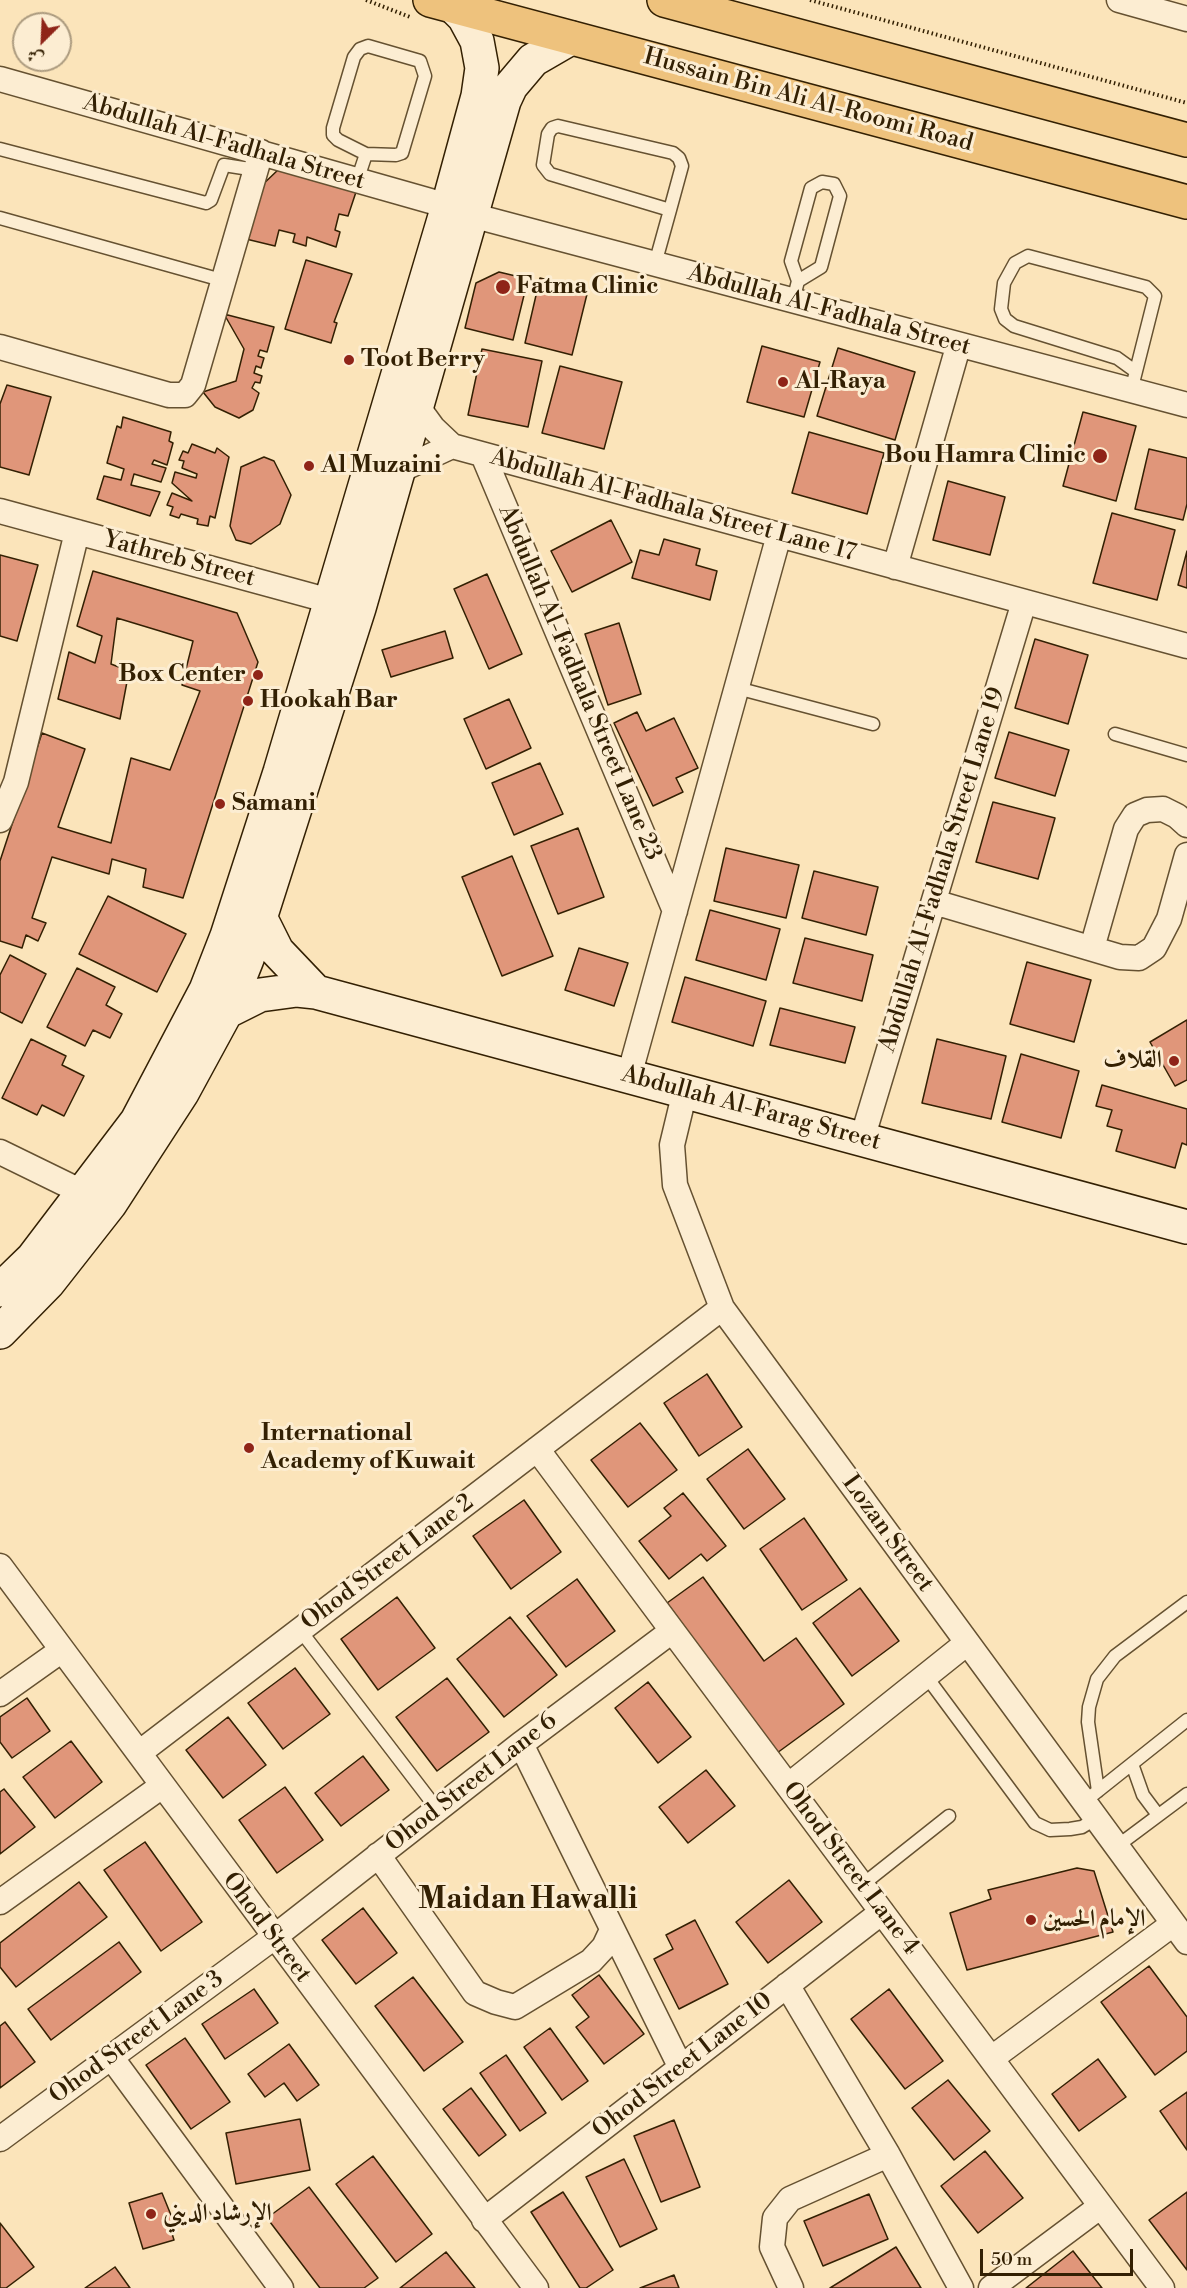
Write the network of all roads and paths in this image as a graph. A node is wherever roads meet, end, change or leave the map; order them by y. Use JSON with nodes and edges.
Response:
{"nodes":[{"id":1,"x":664,"y":0,"type":"edge"},
{"id":2,"x":810,"y":0,"type":"edge"},
{"id":3,"x":1119,"y":0,"type":"edge"},
{"id":4,"x":442,"y":3,"type":"edge"},
{"id":5,"x":701,"y":5,"type":"edge"},
{"id":6,"x":1187,"y":19,"type":"edge"},
{"id":7,"x":571,"y":38,"type":"junction"},
{"id":8,"x":0,"y":79,"type":"edge"},
{"id":9,"x":1187,"y":103,"type":"edge"},
{"id":10,"x":1187,"y":140,"type":"edge"},
{"id":11,"x":0,"y":149,"type":"edge"},
{"id":12,"x":366,"y":154,"type":"junction"},
{"id":13,"x":259,"y":161,"type":"junction"},
{"id":14,"x":357,"y":181,"type":"junction"},
{"id":15,"x":1187,"y":201,"type":"edge"},
{"id":16,"x":670,"y":210,"type":"junction"},
{"id":17,"x":459,"y":211,"type":"junction"},
{"id":18,"x":0,"y":218,"type":"edge"},
{"id":19,"x":655,"y":264,"type":"junction"},
{"id":20,"x":225,"y":281,"type":"junction"},
{"id":21,"x":796,"y":291,"type":"junction"},
{"id":22,"x":0,"y":347,"type":"edge"},
{"id":23,"x":958,"y":347,"type":"junction"},
{"id":24,"x":1133,"y":381,"type":"junction"},
{"id":25,"x":1187,"y":405,"type":"edge"},
{"id":26,"x":417,"y":406,"type":"junction"},
{"id":27,"x":452,"y":446,"type":"junction"},
{"id":28,"x":483,"y":455,"type":"junction"},
{"id":29,"x":398,"y":471,"type":"junction"},
{"id":30,"x":0,"y":511,"type":"edge"},
{"id":31,"x":77,"y":532,"type":"junction"},
{"id":32,"x":779,"y":535,"type":"junction"},
{"id":33,"x":895,"y":567,"type":"junction"},
{"id":34,"x":1024,"y":602,"type":"junction"},
{"id":35,"x":344,"y":604,"type":"junction"},
{"id":36,"x":1187,"y":646,"type":"edge"},
{"id":37,"x":736,"y":688,"type":"junction"},
{"id":38,"x":873,"y":724,"type":"dead end"},
{"id":39,"x":1115,"y":734,"type":"dead end"},
{"id":40,"x":1187,"y":755,"type":"edge"},
{"id":41,"x":0,"y":820,"type":"edge"},
{"id":42,"x":1187,"y":825,"type":"edge"},
{"id":43,"x":1187,"y":855,"type":"edge"},
{"id":44,"x":934,"y":902,"type":"junction"},
{"id":45,"x":675,"y":911,"type":"junction"},
{"id":46,"x":260,"y":917,"type":"junction"},
{"id":47,"x":1092,"y":948,"type":"junction"},
{"id":48,"x":316,"y":992,"type":"junction"},
{"id":49,"x":226,"y":1012,"type":"junction"},
{"id":50,"x":629,"y":1076,"type":"junction"},
{"id":51,"x":685,"y":1091,"type":"junction"},
{"id":52,"x":862,"y":1139,"type":"junction"},
{"id":53,"x":0,"y":1152,"type":"edge"},
{"id":54,"x":84,"y":1193,"type":"junction"},
{"id":55,"x":1187,"y":1227,"type":"edge"},
{"id":56,"x":0,"y":1290,"type":"edge"},
{"id":57,"x":723,"y":1308,"type":"junction"},
{"id":58,"x":0,"y":1332,"type":"edge"},
{"id":59,"x":537,"y":1449,"type":"junction"},
{"id":60,"x":0,"y":1566,"type":"edge"},
{"id":61,"x":1187,"y":1602,"type":"edge"},
{"id":62,"x":300,"y":1630,"type":"junction"},
{"id":63,"x":672,"y":1631,"type":"junction"},
{"id":64,"x":967,"y":1643,"type":"junction"},
{"id":65,"x":62,"y":1650,"type":"junction"},
{"id":66,"x":926,"y":1676,"type":"junction"},
{"id":67,"x":0,"y":1694,"type":"edge"},
{"id":68,"x":1187,"y":1720,"type":"edge"},
{"id":69,"x":521,"y":1744,"type":"junction"},
{"id":70,"x":139,"y":1753,"type":"junction"},
{"id":71,"x":1132,"y":1764,"type":"junction"},
{"id":72,"x":162,"y":1786,"type":"junction"},
{"id":73,"x":788,"y":1786,"type":"junction"},
{"id":74,"x":1187,"y":1794,"type":"edge"},
{"id":75,"x":1092,"y":1804,"type":"junction"},
{"id":76,"x":436,"y":1809,"type":"junction"},
{"id":77,"x":1158,"y":1815,"type":"junction"},
{"id":78,"x":949,"y":1816,"type":"dead end"},
{"id":79,"x":1116,"y":1847,"type":"junction"},
{"id":80,"x":378,"y":1855,"type":"junction"},
{"id":81,"x":862,"y":1885,"type":"junction"},
{"id":82,"x":0,"y":1902,"type":"edge"},
{"id":83,"x":882,"y":1912,"type":"junction"},
{"id":84,"x":612,"y":1930,"type":"junction"},
{"id":85,"x":1180,"y":1933,"type":"edge"},
{"id":86,"x":273,"y":1938,"type":"junction"},
{"id":87,"x":787,"y":1985,"type":"junction"},
{"id":88,"x":111,"y":2057,"type":"junction"},
{"id":89,"x":992,"y":2058,"type":"junction"},
{"id":90,"x":681,"y":2068,"type":"junction"},
{"id":91,"x":0,"y":2139,"type":"edge"},
{"id":92,"x":888,"y":2155,"type":"junction"},
{"id":93,"x":1101,"y":2206,"type":"junction"},
{"id":94,"x":484,"y":2220,"type":"junction"},
{"id":95,"x":281,"y":2288,"type":"edge"},
{"id":96,"x":536,"y":2288,"type":"edge"},
{"id":97,"x":791,"y":2288,"type":"edge"},
{"id":98,"x":960,"y":2288,"type":"edge"},
{"id":99,"x":991,"y":2288,"type":"edge"},
{"id":100,"x":1162,"y":2288,"type":"edge"}],
"edges":[{"from":1,"to":5,"type":"highway"},
{"from":2,"to":9,"type":"path"},
{"from":3,"to":6,"type":"street"},
{"from":4,"to":7,"type":"highway","name":"Hussain Bin Ali Al-Roomi Road"},
{"from":4,"to":17,"type":"main road"},
{"from":5,"to":10,"type":"highway"},
{"from":7,"to":15,"type":"highway","name":"Hussain Bin Ali Al-Roomi Road"},
{"from":7,"to":17,"type":"main road"},
{"from":8,"to":13,"type":"street","name":"Abdullah Al-Fadhala Street"},
{"from":11,"to":13,"type":"lane"},
{"from":12,"to":12,"type":"lane"},
{"from":12,"to":14,"type":"lane"},
{"from":13,"to":14,"type":"street","name":"Abdullah Al-Fadhala Street"},
{"from":13,"to":20,"type":"street"},
{"from":14,"to":17,"type":"street","name":"Abdullah Al-Fadhala Street"},
{"from":16,"to":16,"type":"lane"},
{"from":16,"to":19,"type":"lane"},
{"from":17,"to":19,"type":"street","name":"Abdullah Al-Fadhala Street"},
{"from":17,"to":26,"type":"main road"},
{"from":17,"to":35,"type":"main road"},
{"from":18,"to":20,"type":"lane"},
{"from":19,"to":21,"type":"street","name":"Abdullah Al-Fadhala Street"},
{"from":20,"to":22,"type":"street"},
{"from":21,"to":21,"type":"lane"},
{"from":21,"to":23,"type":"street","name":"Abdullah Al-Fadhala Street"},
{"from":23,"to":24,"type":"street","name":"Abdullah Al-Fadhala Street"},
{"from":23,"to":33,"type":"street"},
{"from":24,"to":24,"type":"lane"},
{"from":24,"to":25,"type":"street","name":"Abdullah Al-Fadhala Street"},
{"from":26,"to":27,"type":"street","name":"Abdullah Al-Fadhala Street Lane 17"},
{"from":26,"to":29,"type":"main road"},
{"from":27,"to":28,"type":"street","name":"Abdullah Al-Fadhala Street Lane 17"},
{"from":27,"to":29,"type":"street"},
{"from":28,"to":32,"type":"street","name":"Abdullah Al-Fadhala Street Lane 17"},
{"from":28,"to":45,"type":"street","name":"Abdullah Al-Fadhala Street Lane 23"},
{"from":29,"to":35,"type":"main road"},
{"from":30,"to":31,"type":"street","name":"Yathreb Street"},
{"from":31,"to":35,"type":"street","name":"Yathreb Street"},
{"from":31,"to":41,"type":"street"},
{"from":32,"to":33,"type":"street","name":"Abdullah Al-Fadhala Street Lane 17"},
{"from":32,"to":37,"type":"street","name":"Abdullah Al-Fadhala Street Lane 23"},
{"from":33,"to":34,"type":"street","name":"Abdullah Al-Fadhala Street Lane 17"},
{"from":34,"to":36,"type":"street","name":"Abdullah Al-Fadhala Street Lane 17"},
{"from":34,"to":44,"type":"street","name":"Abdullah Al-Fadhala Street Lane 19"},
{"from":35,"to":46,"type":"main road"},
{"from":35,"to":54,"type":"main road"},
{"from":37,"to":38,"type":"lane"},
{"from":37,"to":45,"type":"street","name":"Abdullah Al-Fadhala Street Lane 23"},
{"from":39,"to":40,"type":"lane"},
{"from":42,"to":47,"type":"street"},
{"from":43,"to":47,"type":"street"},
{"from":44,"to":47,"type":"street"},
{"from":44,"to":52,"type":"street","name":"Abdullah Al-Fadhala Street Lane 19"},
{"from":45,"to":50,"type":"street","name":"Abdullah Al-Fadhala Street Lane 23"},
{"from":46,"to":48,"type":"main road"},
{"from":46,"to":49,"type":"main road"},
{"from":48,"to":49,"type":"main road","name":"Abdullah Al-Farag Street"},
{"from":48,"to":50,"type":"main road","name":"Abdullah Al-Farag Street"},
{"from":49,"to":58,"type":"main road"},
{"from":50,"to":51,"type":"main road","name":"Abdullah Al-Farag Street"},
{"from":51,"to":52,"type":"main road","name":"Abdullah Al-Farag Street"},
{"from":51,"to":57,"type":"street","name":"Lozan Street"},
{"from":52,"to":55,"type":"main road","name":"Abdullah Al-Farag Street"},
{"from":53,"to":54,"type":"street"},
{"from":54,"to":56,"type":"main road"},
{"from":57,"to":59,"type":"street","name":"Ohod Street Lane 2"},
{"from":57,"to":64,"type":"street","name":"Lozan Street"},
{"from":59,"to":62,"type":"street","name":"Ohod Street Lane 2"},
{"from":59,"to":63,"type":"street","name":"Ohod Street Lane 4"},
{"from":60,"to":65,"type":"street","name":"Ohod Street"},
{"from":61,"to":75,"type":"lane"},
{"from":62,"to":70,"type":"street","name":"Ohod Street Lane 2"},
{"from":62,"to":76,"type":"lane"},
{"from":63,"to":69,"type":"street","name":"Ohod Street Lane 6"},
{"from":63,"to":73,"type":"street","name":"Ohod Street Lane 4"},
{"from":64,"to":66,"type":"street"},
{"from":64,"to":75,"type":"street","name":"Lozan Street"},
{"from":65,"to":67,"type":"street"},
{"from":65,"to":70,"type":"street","name":"Ohod Street"},
{"from":66,"to":73,"type":"street"},
{"from":66,"to":75,"type":"lane"},
{"from":68,"to":71,"type":"lane"},
{"from":69,"to":76,"type":"street","name":"Ohod Street Lane 6"},
{"from":69,"to":84,"type":"street"},
{"from":70,"to":72,"type":"street","name":"Ohod Street"},
{"from":71,"to":75,"type":"lane"},
{"from":71,"to":77,"type":"lane"},
{"from":72,"to":82,"type":"street"},
{"from":72,"to":86,"type":"street","name":"Ohod Street"},
{"from":73,"to":81,"type":"street","name":"Ohod Street Lane 4"},
{"from":74,"to":77,"type":"lane"},
{"from":75,"to":79,"type":"street","name":"Lozan Street"},
{"from":76,"to":80,"type":"street","name":"Ohod Street Lane 6"},
{"from":77,"to":79,"type":"lane"},
{"from":78,"to":81,"type":"lane"},
{"from":79,"to":85,"type":"street","name":"Lozan Street"},
{"from":80,"to":84,"type":"street"},
{"from":80,"to":86,"type":"street","name":"Ohod Street Lane 6"},
{"from":81,"to":83,"type":"street","name":"Ohod Street Lane 4"},
{"from":83,"to":87,"type":"street","name":"Ohod Street Lane 10"},
{"from":83,"to":89,"type":"street","name":"Ohod Street Lane 4"},
{"from":84,"to":90,"type":"street"},
{"from":85,"to":89,"type":"street"},
{"from":86,"to":88,"type":"street","name":"Ohod Street Lane 3"},
{"from":86,"to":94,"type":"street","name":"Ohod Street"},
{"from":87,"to":90,"type":"street","name":"Ohod Street Lane 10"},
{"from":87,"to":92,"type":"street"},
{"from":88,"to":91,"type":"street","name":"Ohod Street Lane 3"},
{"from":88,"to":95,"type":"street"},
{"from":89,"to":93,"type":"street","name":"Ohod Street Lane 4"},
{"from":90,"to":94,"type":"street","name":"Ohod Street Lane 10"},
{"from":92,"to":97,"type":"street"},
{"from":92,"to":98,"type":"street"},
{"from":93,"to":99,"type":"street"},
{"from":93,"to":100,"type":"street","name":"Ohod Street Lane 4"},
{"from":94,"to":96,"type":"street","name":"Ohod Street"}]}
